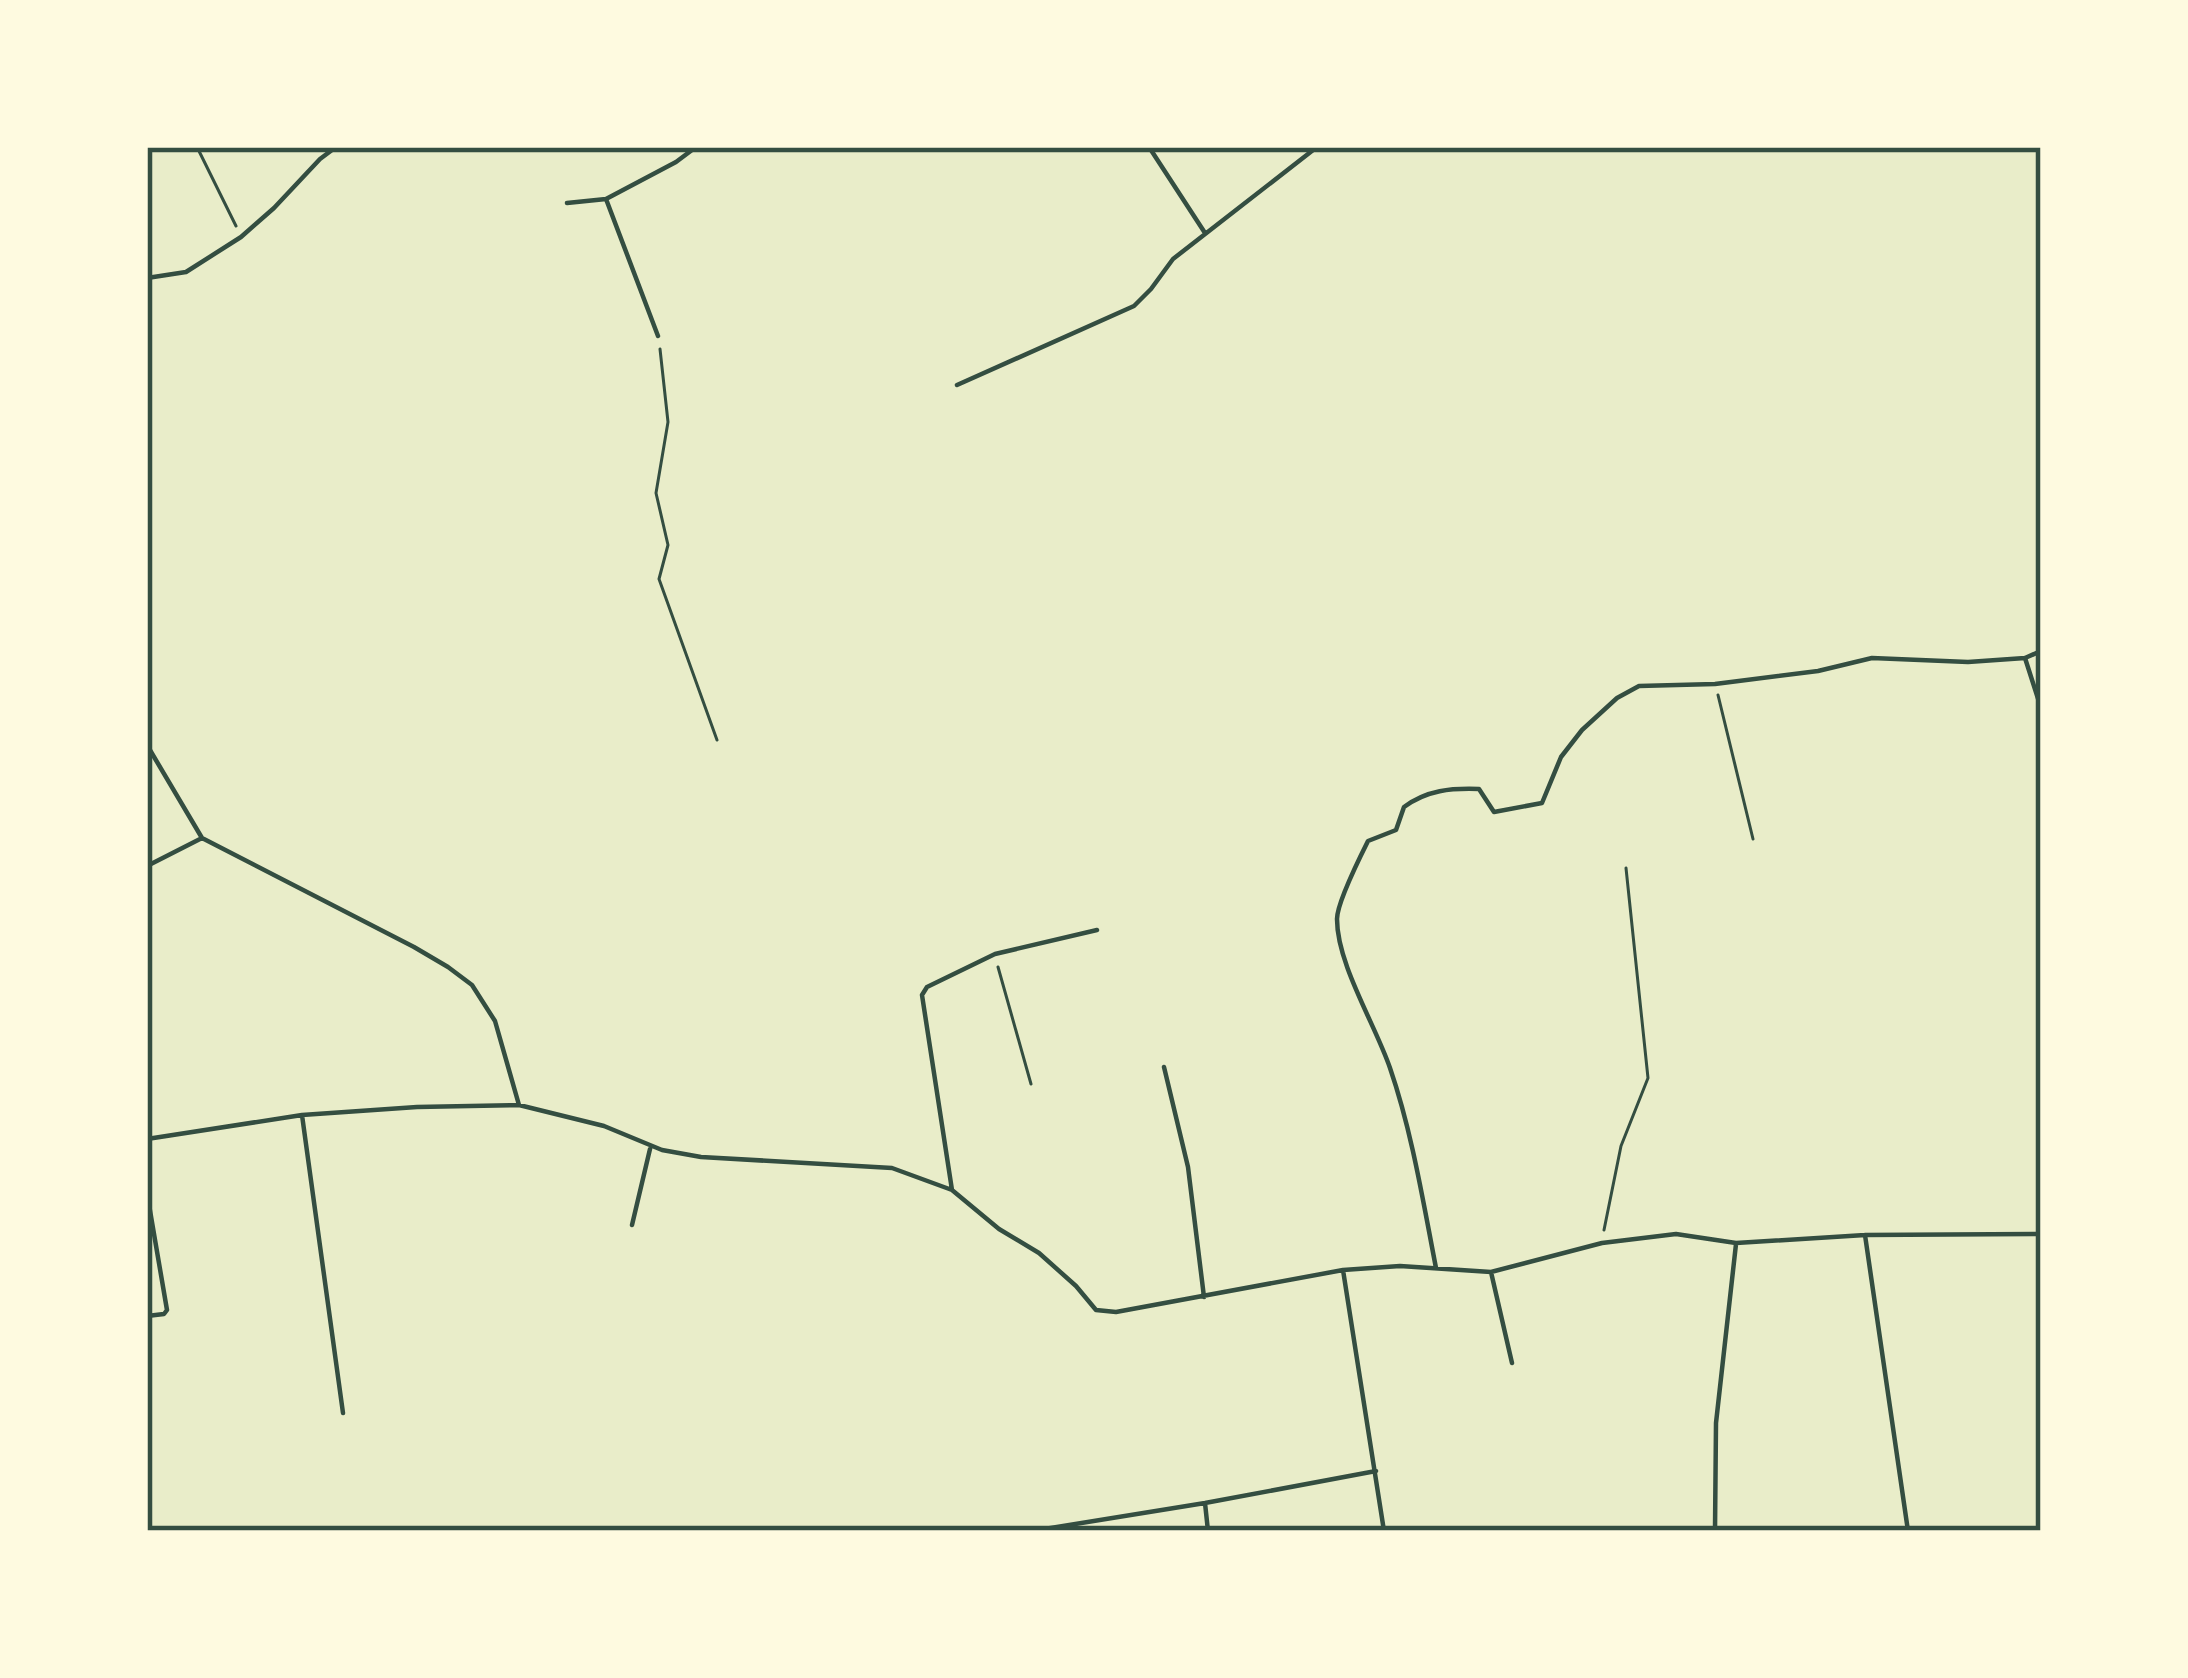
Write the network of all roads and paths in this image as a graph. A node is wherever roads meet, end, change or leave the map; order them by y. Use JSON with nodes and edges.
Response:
{"nodes":[{"id":1,"x":197,"y":147,"type":"edge"},
{"id":2,"x":336,"y":147,"type":"edge"},
{"id":3,"x":696,"y":147,"type":"edge"},
{"id":4,"x":1149,"y":147,"type":"edge"},
{"id":5,"x":1317,"y":147,"type":"edge"},
{"id":6,"x":606,"y":199,"type":"junction"},
{"id":7,"x":567,"y":203,"type":"dead end"},
{"id":8,"x":1205,"y":234,"type":"junction"},
{"id":9,"x":241,"y":237,"type":"junction"},
{"id":10,"x":147,"y":278,"type":"edge"},
{"id":11,"x":658,"y":335,"type":"joint"},
{"id":12,"x":957,"y":385,"type":"dead end"},
{"id":13,"x":2041,"y":651,"type":"edge"},
{"id":14,"x":2025,"y":658,"type":"junction"},
{"id":15,"x":1715,"y":684,"type":"junction"},
{"id":16,"x":2041,"y":708,"type":"edge"},
{"id":17,"x":717,"y":740,"type":"dead end"},
{"id":18,"x":147,"y":745,"type":"edge"},
{"id":19,"x":202,"y":838,"type":"junction"},
{"id":20,"x":1753,"y":839,"type":"dead end"},
{"id":21,"x":147,"y":866,"type":"edge"},
{"id":22,"x":1625,"y":868,"type":"dead end"},
{"id":23,"x":1096,"y":930,"type":"dead end"},
{"id":24,"x":995,"y":954,"type":"junction"},
{"id":25,"x":1164,"y":1067,"type":"dead end"},
{"id":26,"x":1031,"y":1084,"type":"dead end"},
{"id":27,"x":519,"y":1105,"type":"junction"},
{"id":28,"x":302,"y":1114,"type":"junction"},
{"id":29,"x":147,"y":1139,"type":"edge"},
{"id":30,"x":650,"y":1147,"type":"junction"},
{"id":31,"x":952,"y":1190,"type":"junction"},
{"id":32,"x":147,"y":1192,"type":"edge"},
{"id":33,"x":632,"y":1225,"type":"dead end"},
{"id":34,"x":2041,"y":1234,"type":"edge"},
{"id":35,"x":1864,"y":1235,"type":"junction"},
{"id":36,"x":1602,"y":1243,"type":"junction"},
{"id":37,"x":1736,"y":1243,"type":"junction"},
{"id":38,"x":1436,"y":1268,"type":"junction"},
{"id":39,"x":1343,"y":1270,"type":"junction"},
{"id":40,"x":1491,"y":1272,"type":"junction"},
{"id":41,"x":1204,"y":1297,"type":"junction"},
{"id":42,"x":147,"y":1316,"type":"edge"},
{"id":43,"x":1512,"y":1363,"type":"dead end"},
{"id":44,"x":343,"y":1413,"type":"dead end"},
{"id":45,"x":1376,"y":1471,"type":"junction"},
{"id":46,"x":1205,"y":1503,"type":"junction"},
{"id":47,"x":1032,"y":1531,"type":"edge"},
{"id":48,"x":1208,"y":1531,"type":"edge"},
{"id":49,"x":1384,"y":1531,"type":"edge"},
{"id":50,"x":1714,"y":1531,"type":"edge"},
{"id":51,"x":1908,"y":1531,"type":"edge"}],
"edges":[{"from":1,"to":9,"type":"path"},
{"from":2,"to":9,"type":"lane"},
{"from":3,"to":6,"type":"lane"},
{"from":4,"to":8,"type":"lane"},
{"from":5,"to":8,"type":"lane"},
{"from":6,"to":7,"type":"lane"},
{"from":6,"to":11,"type":"lane"},
{"from":8,"to":12,"type":"lane"},
{"from":9,"to":10,"type":"lane"},
{"from":11,"to":17,"type":"path"},
{"from":13,"to":14,"type":"lane"},
{"from":14,"to":15,"type":"lane"},
{"from":14,"to":16,"type":"lane"},
{"from":15,"to":20,"type":"path"},
{"from":15,"to":38,"type":"lane"},
{"from":18,"to":19,"type":"lane"},
{"from":19,"to":21,"type":"lane"},
{"from":19,"to":27,"type":"lane"},
{"from":22,"to":36,"type":"path"},
{"from":23,"to":24,"type":"lane"},
{"from":24,"to":26,"type":"path"},
{"from":24,"to":31,"type":"lane"},
{"from":25,"to":41,"type":"lane"},
{"from":27,"to":28,"type":"lane"},
{"from":27,"to":30,"type":"lane"},
{"from":28,"to":29,"type":"lane"},
{"from":28,"to":44,"type":"lane"},
{"from":30,"to":31,"type":"lane"},
{"from":30,"to":33,"type":"lane"},
{"from":31,"to":41,"type":"lane"},
{"from":32,"to":42,"type":"lane"},
{"from":34,"to":35,"type":"lane"},
{"from":35,"to":37,"type":"lane"},
{"from":35,"to":51,"type":"lane"},
{"from":36,"to":37,"type":"lane"},
{"from":36,"to":40,"type":"lane"},
{"from":37,"to":50,"type":"lane"},
{"from":38,"to":39,"type":"lane"},
{"from":38,"to":40,"type":"lane"},
{"from":39,"to":41,"type":"lane"},
{"from":39,"to":45,"type":"lane"},
{"from":40,"to":43,"type":"lane"},
{"from":45,"to":46,"type":"lane"},
{"from":45,"to":49,"type":"lane"},
{"from":46,"to":47,"type":"lane"},
{"from":46,"to":48,"type":"lane"}]}
